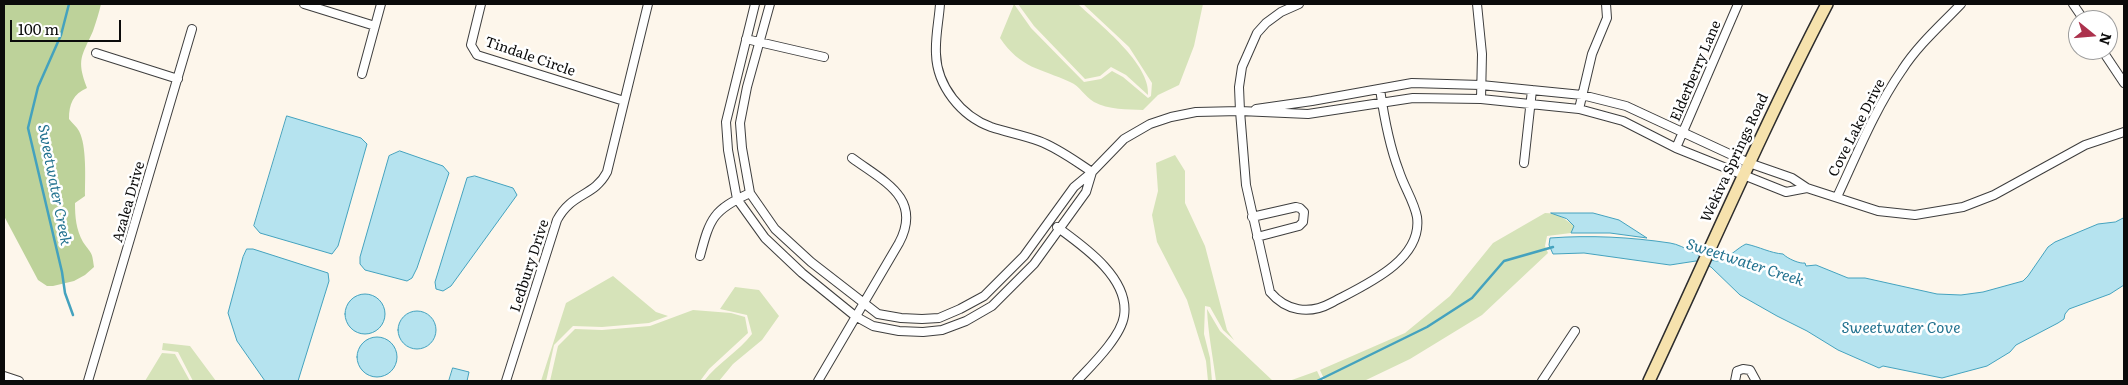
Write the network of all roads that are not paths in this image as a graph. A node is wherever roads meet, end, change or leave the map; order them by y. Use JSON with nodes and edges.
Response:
{"nodes":[{"id":1,"x":304,"y":4,"type":"edge"},
{"id":2,"x":380,"y":4,"type":"edge"},
{"id":3,"x":481,"y":4,"type":"edge"},
{"id":4,"x":648,"y":4,"type":"edge"},
{"id":5,"x":755,"y":4,"type":"edge"},
{"id":6,"x":770,"y":4,"type":"edge"},
{"id":7,"x":940,"y":4,"type":"edge"},
{"id":8,"x":1299,"y":4,"type":"edge"},
{"id":9,"x":1477,"y":4,"type":"edge"},
{"id":10,"x":1606,"y":4,"type":"edge"},
{"id":11,"x":1738,"y":4,"type":"edge"},
{"id":12,"x":1827,"y":4,"type":"edge"},
{"id":13,"x":1961,"y":4,"type":"edge"},
{"id":14,"x":375,"y":26,"type":"junction"},
{"id":15,"x":192,"y":29,"type":"dead end"},
{"id":16,"x":746,"y":39,"type":"junction"},
{"id":17,"x":760,"y":42,"type":"junction"},
{"id":18,"x":96,"y":52,"type":"dead end"},
{"id":19,"x":824,"y":57,"type":"dead end"},
{"id":20,"x":2109,"y":60,"type":"edge"},
{"id":21,"x":362,"y":74,"type":"dead end"},
{"id":22,"x":178,"y":79,"type":"junction"},
{"id":23,"x":2124,"y":83,"type":"edge"},
{"id":24,"x":1481,"y":84,"type":"junction"},
{"id":25,"x":1380,"y":90,"type":"junction"},
{"id":26,"x":1532,"y":90,"type":"junction"},
{"id":27,"x":1582,"y":95,"type":"junction"},
{"id":28,"x":1481,"y":99,"type":"junction"},
{"id":29,"x":624,"y":101,"type":"junction"},
{"id":30,"x":1382,"y":104,"type":"junction"},
{"id":31,"x":1531,"y":104,"type":"junction"},
{"id":32,"x":1579,"y":110,"type":"junction"},
{"id":33,"x":1240,"y":111,"type":"junction"},
{"id":34,"x":1683,"y":132,"type":"junction"},
{"id":35,"x":2124,"y":132,"type":"edge"},
{"id":36,"x":1676,"y":148,"type":"junction"},
{"id":37,"x":852,"y":158,"type":"dead end"},
{"id":38,"x":1524,"y":163,"type":"dead end"},
{"id":39,"x":1749,"y":163,"type":"junction"},
{"id":40,"x":1092,"y":172,"type":"junction"},
{"id":41,"x":1743,"y":176,"type":"junction"},
{"id":42,"x":1808,"y":188,"type":"junction"},
{"id":43,"x":750,"y":193,"type":"junction"},
{"id":44,"x":1837,"y":197,"type":"junction"},
{"id":45,"x":738,"y":199,"type":"junction"},
{"id":46,"x":1252,"y":216,"type":"junction"},
{"id":47,"x":1050,"y":222,"type":"junction"},
{"id":48,"x":1060,"y":229,"type":"junction"},
{"id":49,"x":1257,"y":237,"type":"junction"},
{"id":50,"x":700,"y":256,"type":"dead end"},
{"id":51,"x":984,"y":296,"type":"junction"},
{"id":52,"x":863,"y":303,"type":"junction"},
{"id":53,"x":992,"y":306,"type":"junction"},
{"id":54,"x":855,"y":316,"type":"junction"},
{"id":55,"x":1575,"y":331,"type":"dead end"},
{"id":56,"x":1083,"y":375,"type":"junction"},
{"id":57,"x":4,"y":376,"type":"edge"},
{"id":58,"x":19,"y":381,"type":"edge"},
{"id":59,"x":88,"y":381,"type":"edge"},
{"id":60,"x":506,"y":381,"type":"edge"},
{"id":61,"x":818,"y":381,"type":"edge"},
{"id":62,"x":1077,"y":381,"type":"edge"},
{"id":63,"x":1090,"y":381,"type":"edge"},
{"id":64,"x":1542,"y":381,"type":"edge"},
{"id":65,"x":1649,"y":381,"type":"edge"},
{"id":66,"x":1735,"y":381,"type":"edge"},
{"id":67,"x":1756,"y":381,"type":"edge"}],
"edges":[{"from":1,"to":14,"type":"street"},
{"from":2,"to":14,"type":"street"},
{"from":3,"to":29,"type":"street","name":"Tindale Circle"},
{"from":4,"to":29,"type":"street","name":"Ledbury Drive"},
{"from":5,"to":16,"type":"street"},
{"from":6,"to":17,"type":"street"},
{"from":7,"to":40,"type":"street"},
{"from":8,"to":33,"type":"street"},
{"from":9,"to":24,"type":"street"},
{"from":10,"to":27,"type":"street"},
{"from":11,"to":34,"type":"street","name":"Elderberry Lane"},
{"from":12,"to":39,"type":"main road","name":"Wekiva Springs Road"},
{"from":13,"to":44,"type":"street","name":"Cove Lake Drive"},
{"from":14,"to":21,"type":"street"},
{"from":15,"to":22,"type":"street","name":"Azalea Drive"},
{"from":16,"to":17,"type":"street"},
{"from":16,"to":45,"type":"street"},
{"from":17,"to":19,"type":"street"},
{"from":17,"to":43,"type":"street"},
{"from":18,"to":22,"type":"street"},
{"from":20,"to":23,"type":"street"},
{"from":22,"to":59,"type":"street","name":"Azalea Drive"},
{"from":24,"to":25,"type":"street"},
{"from":24,"to":26,"type":"street"},
{"from":24,"to":28,"type":"street"},
{"from":25,"to":30,"type":"street"},
{"from":25,"to":33,"type":"street"},
{"from":26,"to":27,"type":"street"},
{"from":26,"to":31,"type":"street"},
{"from":27,"to":32,"type":"street"},
{"from":27,"to":34,"type":"street"},
{"from":28,"to":30,"type":"street"},
{"from":28,"to":31,"type":"street"},
{"from":29,"to":60,"type":"street","name":"Ledbury Drive"},
{"from":30,"to":33,"type":"street"},
{"from":30,"to":49,"type":"street"},
{"from":31,"to":32,"type":"street"},
{"from":31,"to":38,"type":"street"},
{"from":32,"to":36,"type":"street"},
{"from":33,"to":40,"type":"street"},
{"from":33,"to":46,"type":"street"},
{"from":34,"to":36,"type":"street","name":"Elderberry Lane"},
{"from":34,"to":39,"type":"street"},
{"from":35,"to":44,"type":"street"},
{"from":36,"to":41,"type":"street"},
{"from":37,"to":52,"type":"street"},
{"from":39,"to":41,"type":"main road","name":"Wekiva Springs Road"},
{"from":39,"to":42,"type":"street"},
{"from":40,"to":47,"type":"street"},
{"from":40,"to":48,"type":"street"},
{"from":41,"to":42,"type":"street"},
{"from":41,"to":65,"type":"main road","name":"Wekiva Springs Road"},
{"from":42,"to":44,"type":"street"},
{"from":43,"to":45,"type":"street"},
{"from":43,"to":52,"type":"street"},
{"from":45,"to":50,"type":"street"},
{"from":45,"to":54,"type":"street"},
{"from":46,"to":49,"type":"street"},
{"from":46,"to":49,"type":"street"},
{"from":47,"to":48,"type":"street"},
{"from":47,"to":51,"type":"street"},
{"from":48,"to":53,"type":"street"},
{"from":48,"to":56,"type":"street"},
{"from":51,"to":52,"type":"street"},
{"from":51,"to":53,"type":"street"},
{"from":52,"to":54,"type":"street"},
{"from":53,"to":54,"type":"street"},
{"from":54,"to":61,"type":"street"},
{"from":55,"to":64,"type":"street"},
{"from":56,"to":62,"type":"street"},
{"from":56,"to":63,"type":"street"},
{"from":57,"to":58,"type":"street"},
{"from":66,"to":67,"type":"street"}]}
